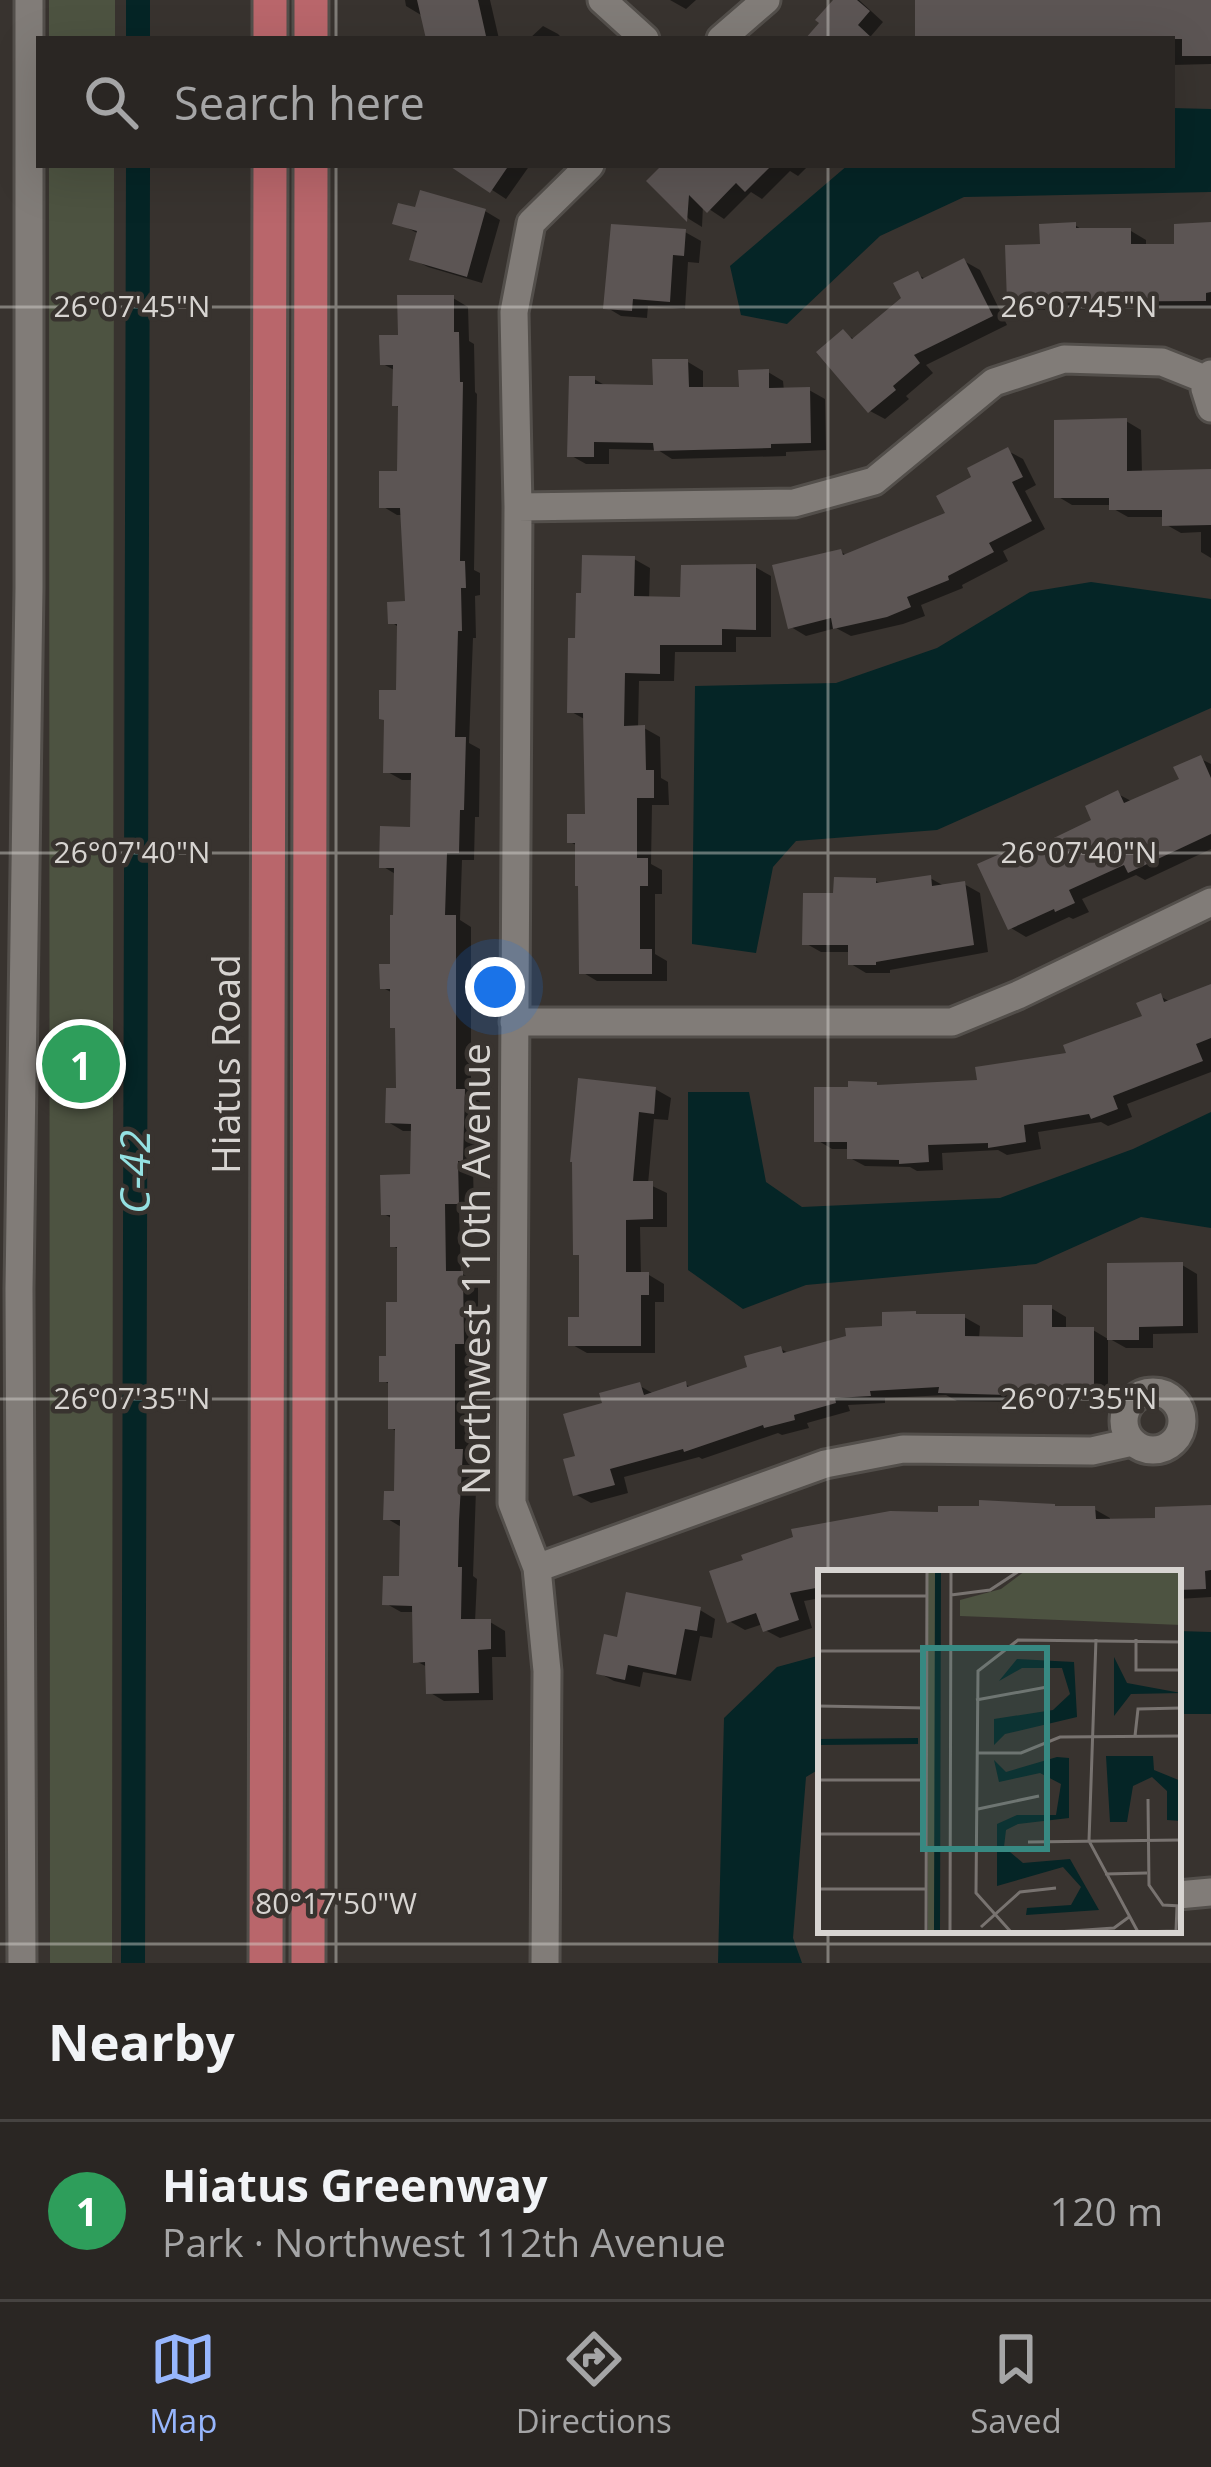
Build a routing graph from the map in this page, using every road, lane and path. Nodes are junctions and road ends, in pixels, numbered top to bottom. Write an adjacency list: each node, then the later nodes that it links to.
1 (271, 0): 7 (main road)
2 (311, 0): 8 (main road)
3 (602, 0): 9 (street)
4 (766, 0): 10 (street)
5 (29, 11): 6 (street); 16 (street)
6 (0, 22)
7 (271, 36)
8 (311, 36)
9 (641, 36)
10 (724, 36)
11 (271, 168): 22 (main road, Hiatus Road)
12 (310, 168): 23 (main road)
13 (587, 168): 15 (street, Northwest 110th Avenue)
14 (1210, 387): 15 (street)
15 (518, 507): 18 (street, Northwest 110th Avenue)
16 (14, 588): 19 (street)
17 (1211, 902): 18 (street)
18 (514, 1022): 21 (street, Northwest 110th Avenue)
19 (9, 1289): 24 (street)
20 (1132, 1442): 21 (street)
21 (536, 1568): 30 (street, Northwest 110th Avenue)
22 (267, 1572): 23 (main road); 28 (main road, Hiatus Road)
23 (308, 1573): 29 (main road)
24 (10, 1817): 27 (street)
25 (1211, 1892): 26 (street)
26 (1181, 1895)
27 (22, 1963)
28 (266, 1963)
29 (308, 1963)
30 (545, 1963)

